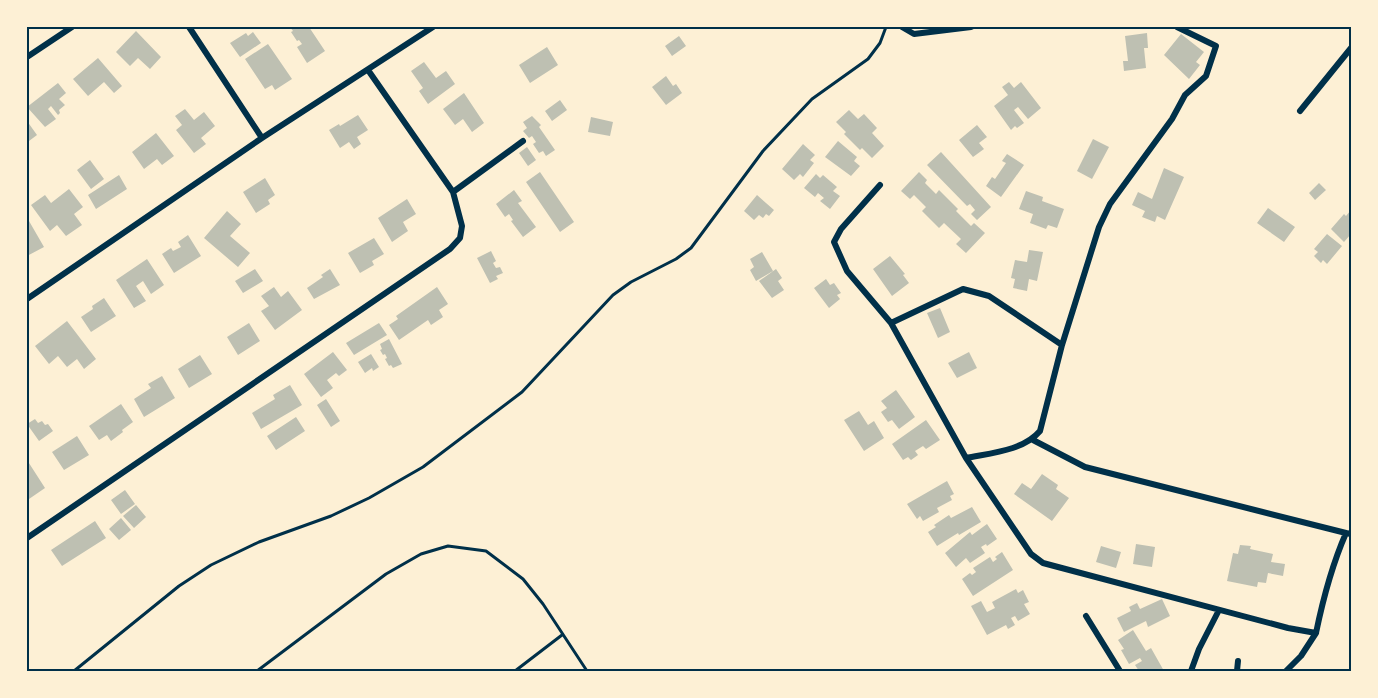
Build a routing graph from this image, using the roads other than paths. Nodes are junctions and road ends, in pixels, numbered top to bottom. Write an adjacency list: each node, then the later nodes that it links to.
1 (72, 27): 9 (street)
2 (189, 27): 12 (street)
3 (433, 27): 10 (street)
4 (886, 27): 28 (lane)
5 (902, 27): 6 (street)
6 (971, 27)
7 (1177, 27): 18 (street)
8 (1351, 48): 11 (street)
9 (27, 57)
10 (368, 70): 12 (street); 15 (street)
11 (1300, 111)
12 (262, 138): 16 (street)
13 (523, 141): 15 (street)
14 (880, 185): 17 (street)
15 (453, 192): 22 (street)
16 (27, 299)
17 (891, 323): 18 (street); 20 (street)
18 (1062, 345): 19 (street)
19 (1033, 440): 20 (street); 21 (street)
20 (966, 458): 23 (street)
21 (1348, 533): 25 (street)
22 (27, 537)
23 (1219, 610): 25 (street); 33 (street)
24 (1086, 616): 32 (street)
25 (1316, 633): 35 (street)
26 (562, 635): 29 (lane); 30 (lane); 31 (lane)
27 (1238, 661): 34 (street)
28 (74, 671)
29 (257, 671)
30 (515, 671)
31 (587, 671)
32 (1120, 671)
33 (1191, 671)
34 (1237, 671)
35 (1286, 671)

